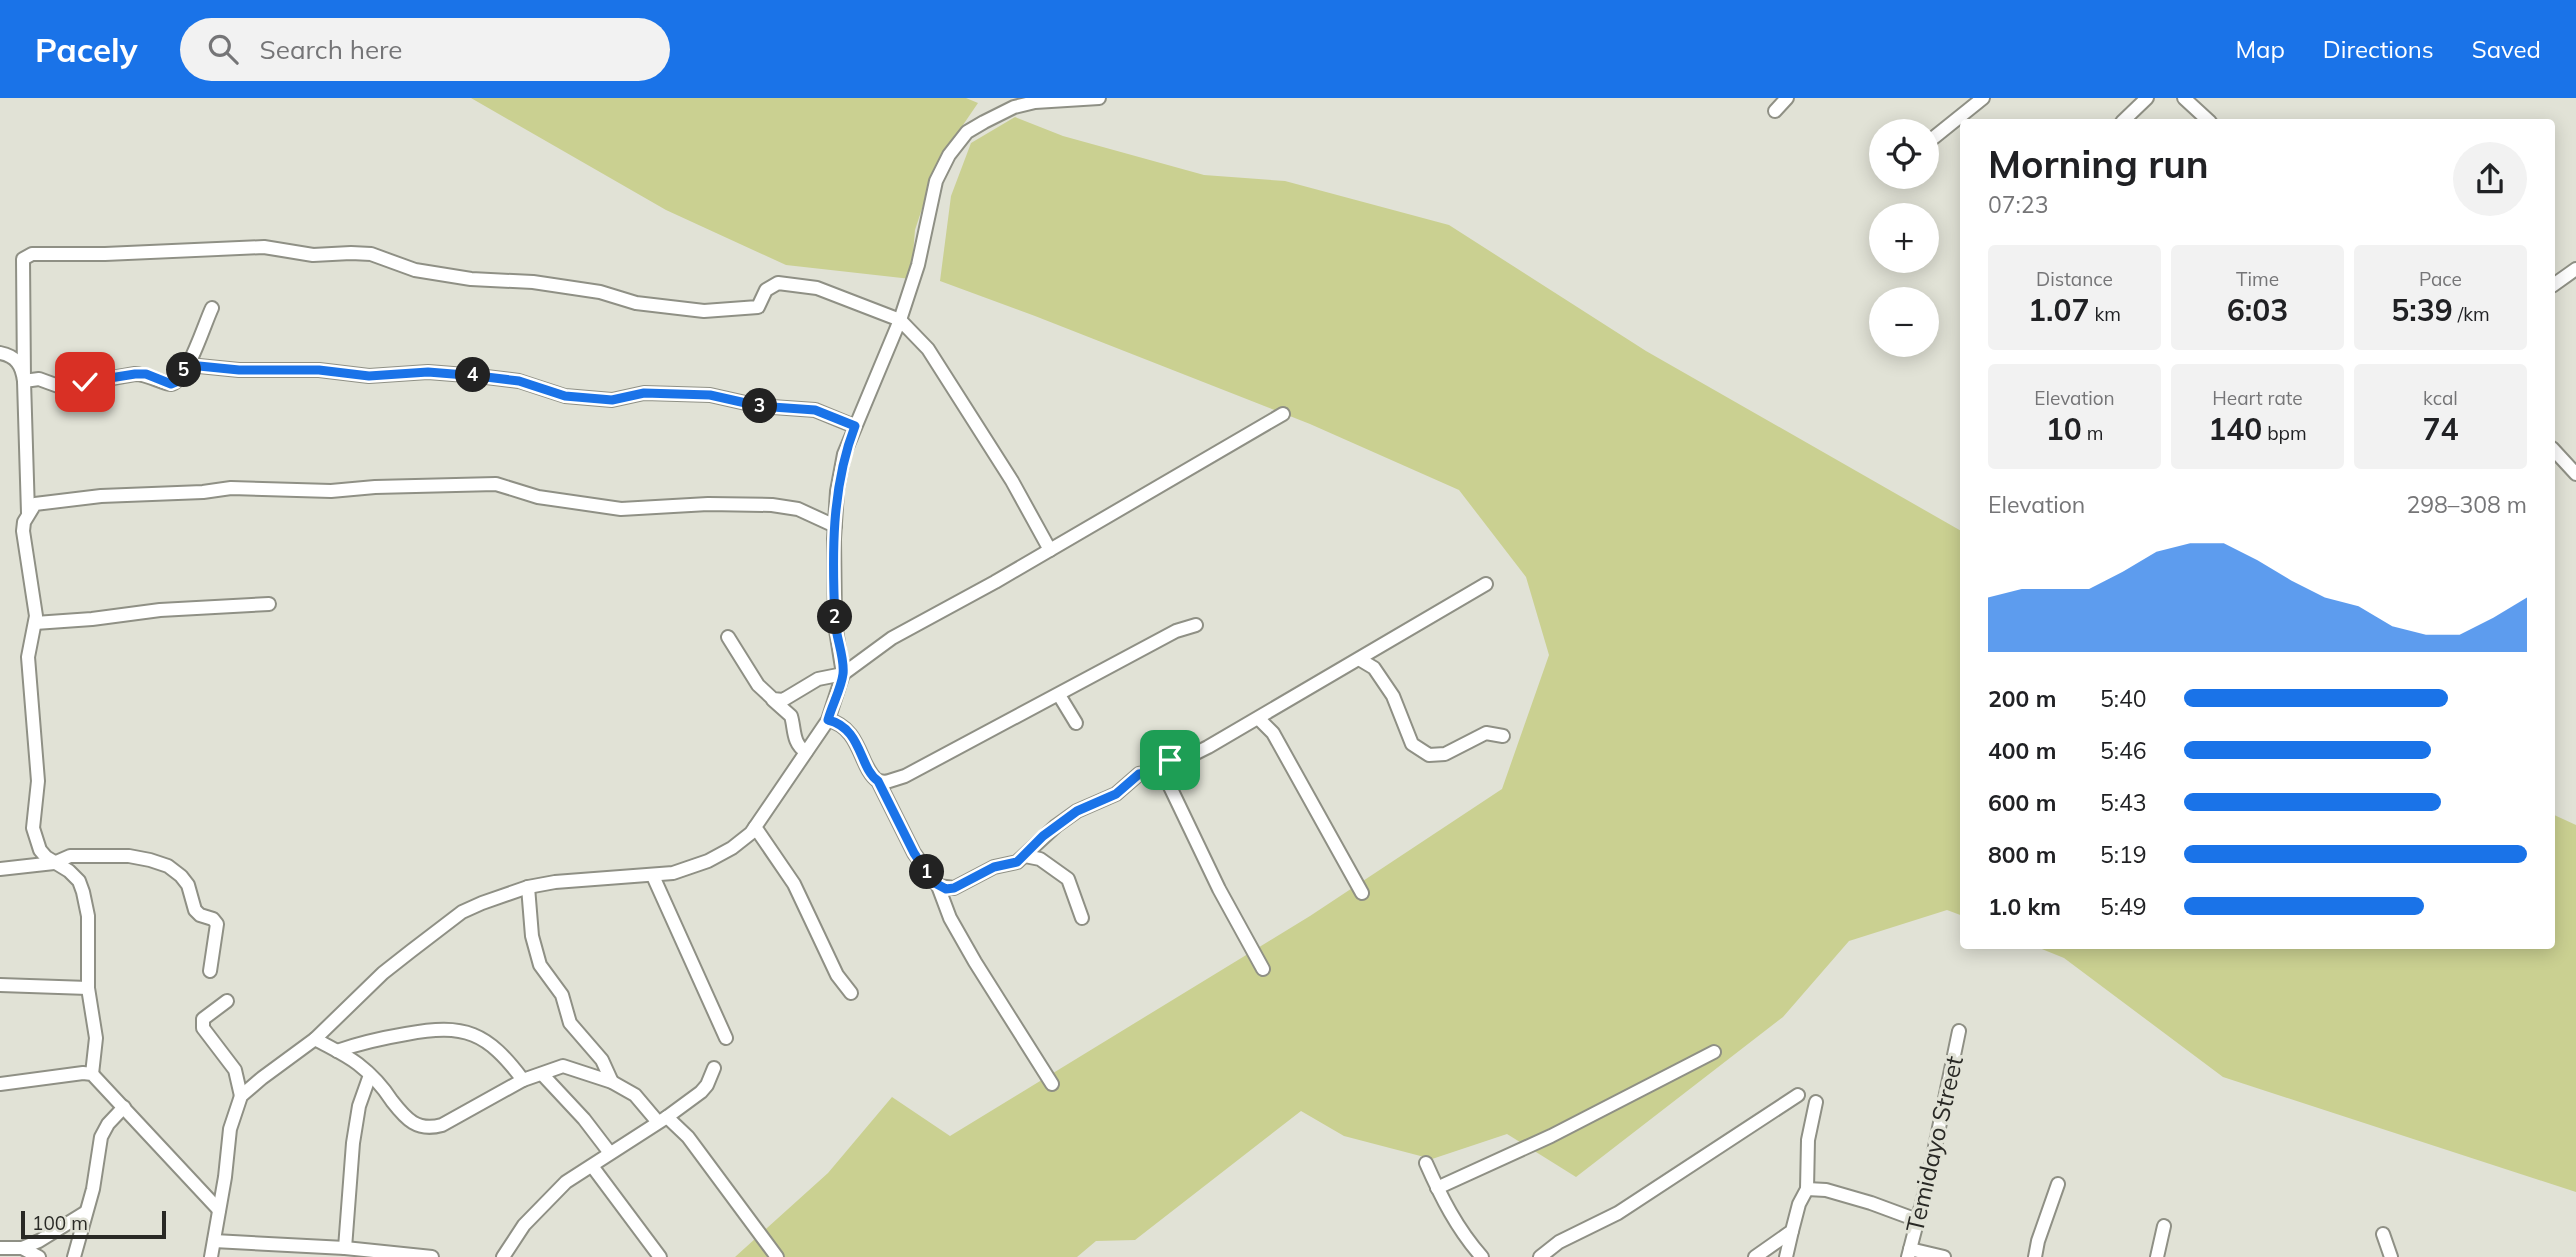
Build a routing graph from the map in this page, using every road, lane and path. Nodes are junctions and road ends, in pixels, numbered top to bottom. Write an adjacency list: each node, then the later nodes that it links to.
1 (1100, 98): 13 (street)
2 (1787, 98): 6 (street)
3 (1983, 98): 9 (street)
4 (2147, 98): 7 (street)
5 (2185, 98): 8 (street)
6 (1775, 111)
7 (2125, 119)
8 (2207, 119)
9 (1939, 133)
10 (2576, 269): 11 (street)
11 (2555, 284)
12 (212, 308): 15 (street)
13 (900, 320): 16 (street); 18 (street); 23 (street)
14 (0, 353): 16 (street)
15 (189, 365): 16 (street); 18 (street)
16 (24, 381): 21 (street)
17 (1283, 414): 23 (street)
18 (855, 426): 22 (street)
19 (2555, 451): 20 (street)
20 (2576, 474)
21 (28, 513): 22 (street); 26 (street)
22 (835, 526): 30 (street)
23 (1050, 550): 30 (street)
24 (1486, 584): 29 (street)
25 (269, 604): 26 (street)
26 (35, 622): 41 (street)
27 (1196, 625): 31 (street)
28 (728, 637): 32 (street)
29 (1359, 659): 33 (street); 36 (street)
30 (843, 674): 32 (street); 34 (street)
31 (1059, 695): 35 (street); 39 (street)
32 (773, 699): 37 (street)
33 (1259, 719): 38 (street); 49 (street)
34 (828, 720): 37 (street); 39 (street)
35 (1076, 723)
36 (1503, 736)
37 (806, 752): 40 (street)
38 (1162, 770): 42 (street); 51 (street)
39 (878, 781): 48 (street)
40 (755, 827): 46 (street); 55 (street)
41 (40, 850): 43 (street); 44 (street)
42 (1025, 856): 48 (street); 50 (street)
43 (54, 863): 44 (street); 52 (street); 54 (street)
44 (25, 866): 45 (street)
45 (0, 869)
46 (653, 876): 47 (street); 58 (street)
47 (528, 887): 59 (street); 67 (street)
48 (938, 887): 69 (street)
49 (1362, 893)
50 (1082, 918)
51 (1263, 969)
52 (210, 971)
53 (0, 985): 54 (street)
54 (88, 988): 63 (street)
55 (851, 993)
56 (227, 1001): 71 (street)
57 (1959, 1031): 83 (street, Temidayo Street)
58 (726, 1038)
59 (315, 1039): 60 (street); 71 (street)
60 (337, 1051): 65 (street); 66 (street)
61 (1714, 1052): 79 (street)
62 (714, 1068): 74 (street)
63 (92, 1074): 68 (street); 73 (street)
64 (542, 1074): 66 (street); 67 (street); 75 (street)
65 (370, 1076): 66 (street); 90 (street)
66 (523, 1080)
67 (612, 1082): 74 (street)
68 (0, 1084)
69 (1052, 1084)
70 (1798, 1094): 100 (street)
71 (241, 1096): 81 (street)
72 (1816, 1102): 80 (street)
73 (124, 1107): 81 (street); 82 (street)
74 (662, 1119): 75 (street); 98 (street)
75 (610, 1153): 77 (street)
76 (1426, 1163): 79 (street)
77 (592, 1166): 96 (street); 97 (street)
78 (2058, 1184): 104 (street)
79 (1437, 1188): 99 (street)
80 (1807, 1189): 83 (street); 85 (street)
81 (219, 1210): 87 (street)
82 (86, 1212): 89 (street); 93 (street)
83 (1917, 1220): 91 (street, Temidayo Street)
84 (2164, 1226): 105 (street)
85 (1792, 1231): 101 (street); 102 (street)
86 (2383, 1234): 106 (street)
87 (214, 1241): 90 (street); 94 (street)
88 (0, 1248): 89 (street)
89 (22, 1248): 92 (street)
90 (345, 1248): 95 (street)
91 (1909, 1253): 103 (street)
92 (39, 1257)
93 (74, 1257)
94 (211, 1257)
95 (432, 1257)
96 (503, 1257)
97 (660, 1257)
98 (777, 1257)
99 (1482, 1257)
100 (1540, 1257)
101 (1755, 1257)
102 (1786, 1257)
103 (1944, 1257)
104 (2035, 1257)
105 (2157, 1257)
106 (2391, 1257)

